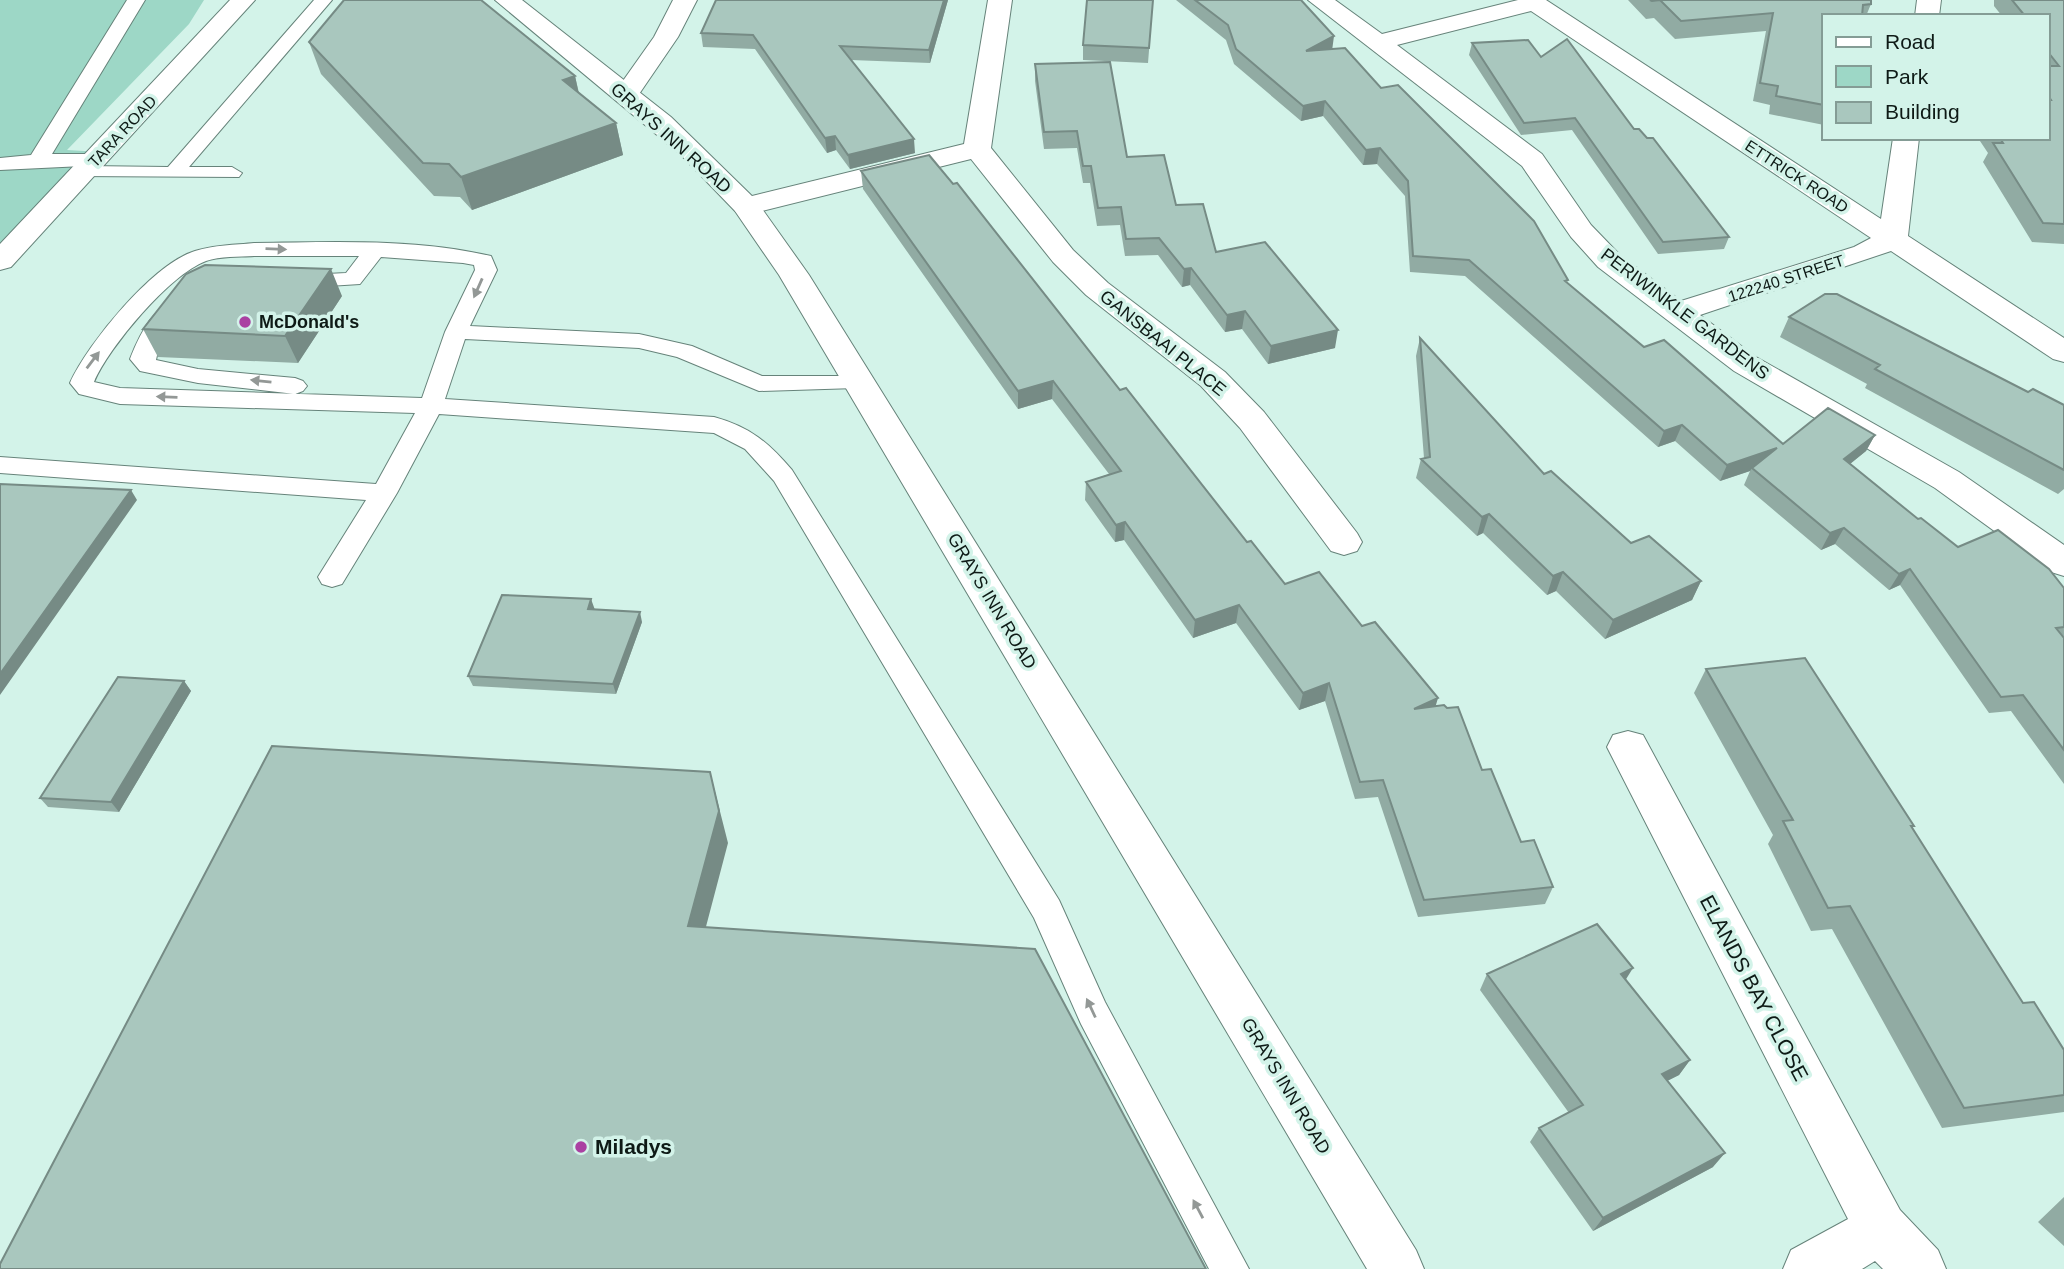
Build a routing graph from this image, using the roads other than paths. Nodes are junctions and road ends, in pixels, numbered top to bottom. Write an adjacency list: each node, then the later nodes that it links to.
1 (136, 0): 13 (lane)
2 (243, 0): 15 (street, TARA ROAD)
3 (324, 0): 16 (lane)
4 (507, 0): 10 (street, GRAYS INN ROAD)
5 (685, 0): 10 (street)
6 (1000, 0): 12 (street)
7 (1320, 0): 9 (street, PERIWINKLE GARDENS)
8 (1532, 2): 9 (street); 19 (street, ETTRICK ROAD)
9 (1380, 41): 24 (street, PERIWINKLE GARDENS)
10 (626, 95): 18 (street, GRAYS INN ROAD)
11 (1906, 140): 19 (street)
12 (977, 149): 18 (street); 32 (street, GANSBAAI PLACE)
13 (38, 160): 14 (lane); 15 (lane)
14 (0, 164)
15 (89, 166): 16 (lane); 21 (street, TARA ROAD)
16 (173, 173): 17 (lane)
17 (232, 173)
18 (746, 206): 27 (street, GRAYS INN ROAD)
19 (1893, 239): 24 (street, 122240 STREET); 26 (street, ETTRICK ROAD)
20 (374, 252): 22 (lane); 25 (lane, one-way to 25); 28 (lane, one-way to 20)
21 (0, 261)
22 (269, 281)
23 (184, 298): 28 (lane, one-way to 23)
24 (1678, 312): 33 (street, PERIWINKLE GARDENS)
25 (456, 332): 27 (lane); 29 (lane)
26 (2064, 352)
27 (856, 381): 38 (street, GRAYS INN ROAD)
28 (351, 403): 29 (lane)
29 (431, 406): 31 (lane); 37 (lane, one-way to 29)
30 (0, 465): 31 (lane)
31 (384, 493): 34 (lane)
32 (1345, 542)
33 (2064, 563)
34 (332, 577)
35 (1628, 747): 36 (street, ELANDS BAY CLOSE)
36 (1881, 1229): 39 (street); 40 (street, ELANDS BAY CLOSE)
37 (1230, 1269)
38 (1397, 1269)
39 (1810, 1269)
40 (1919, 1269)

